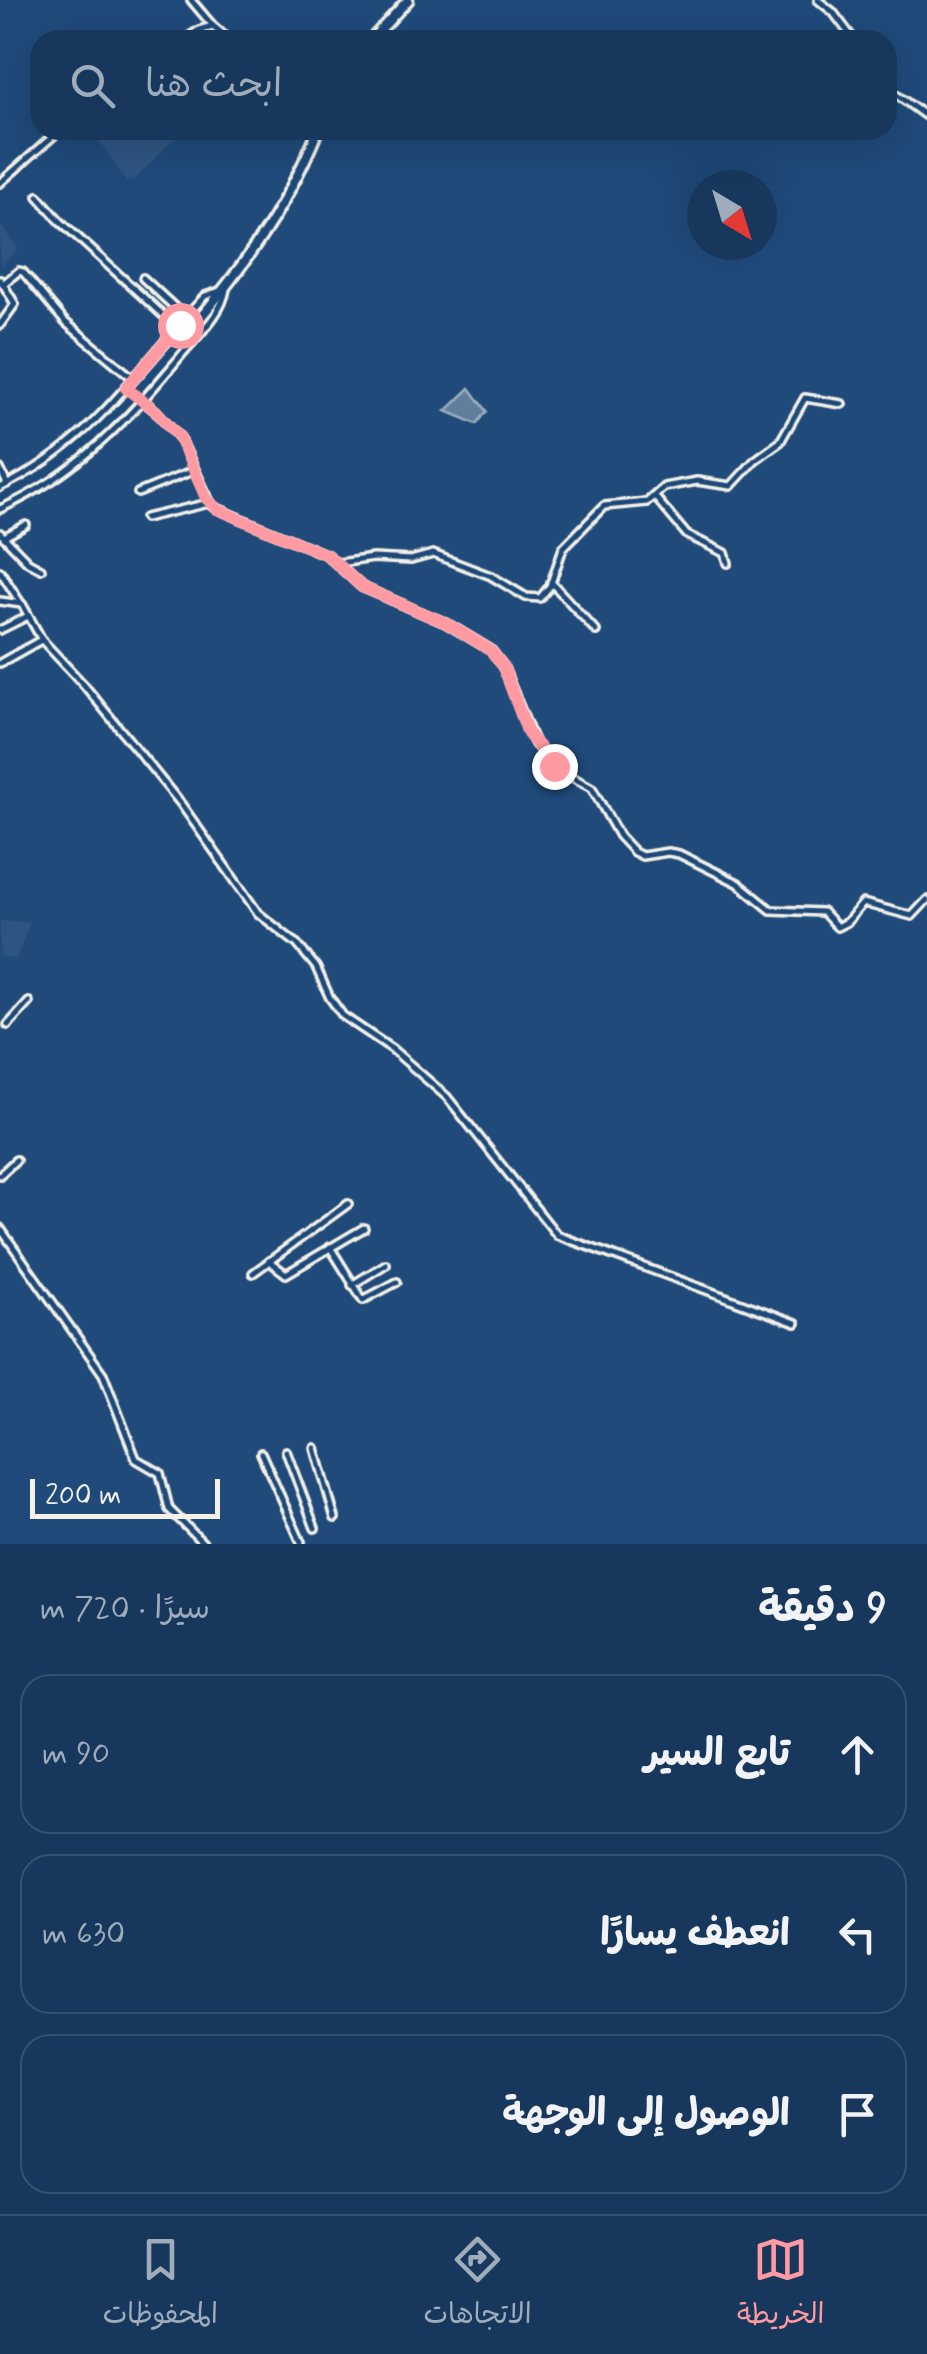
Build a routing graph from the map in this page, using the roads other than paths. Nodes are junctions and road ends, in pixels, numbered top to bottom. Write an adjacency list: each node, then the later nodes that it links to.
1 (191, 0): 4 (street)
2 (408, 0): 7 (main road)
3 (818, 0): 8 (street)
4 (212, 26): 5 (street); 6 (street)
5 (198, 30)
6 (217, 30)
7 (380, 30)
8 (846, 30)
9 (897, 95): 10 (street)
10 (927, 117)
11 (49, 140): 13 (street)
12 (313, 140): 17 (main road)
13 (0, 183)
14 (38, 196): 18 (street)
15 (143, 278): 18 (street)
16 (1, 282): 19 (street); 21 (street)
17 (226, 288): 18 (street); 20 (main road); 24 (street)
18 (181, 324): 20 (main road); 21 (street)
19 (0, 325)
20 (189, 332): 23 (main road)
21 (134, 378): 22 (street)
22 (126, 388): 23 (street); 30 (street)
23 (134, 394): 24 (street); 27 (main road)
24 (143, 401): 28 (street); 29 (street)
25 (842, 404): 32 (street)
26 (0, 469): 30 (street)
27 (52, 469): 29 (main road); 30 (main road)
28 (195, 470): 31 (street); 34 (street)
29 (58, 478): 30 (street)
30 (15, 487): 33 (main road); 35 (street)
31 (138, 493)
32 (655, 497): 40 (street); 43 (street)
33 (0, 498)
34 (209, 502): 36 (street); 39 (street)
35 (0, 508)
36 (145, 518)
37 (26, 525): 38 (street)
38 (2, 535): 41 (street)
39 (339, 563): 43 (street); 51 (street)
40 (728, 563)
41 (41, 569)
42 (0, 570): 45 (street)
43 (552, 582): 48 (street)
44 (0, 601): 45 (street)
45 (22, 604): 46 (street)
46 (28, 616): 47 (street); 49 (street)
47 (0, 630)
48 (596, 631)
49 (42, 640): 50 (street); 65 (street)
50 (0, 662)
51 (927, 900)
52 (29, 1002): 53 (street)
53 (8, 1024)
54 (16, 1160): 55 (street)
55 (0, 1175)
56 (348, 1204): 60 (street)
57 (0, 1228): 72 (street)
58 (364, 1228): 59 (street)
59 (330, 1248): 60 (street); 64 (street)
60 (268, 1261): 62 (street)
61 (386, 1264): 64 (street)
62 (253, 1272)
63 (396, 1282): 64 (street)
64 (352, 1285)
65 (796, 1323)
66 (315, 1448): 69 (street)
67 (286, 1450): 70 (street)
68 (261, 1454): 71 (street)
69 (334, 1518)
70 (315, 1528)
71 (301, 1542)
72 (204, 1544)

